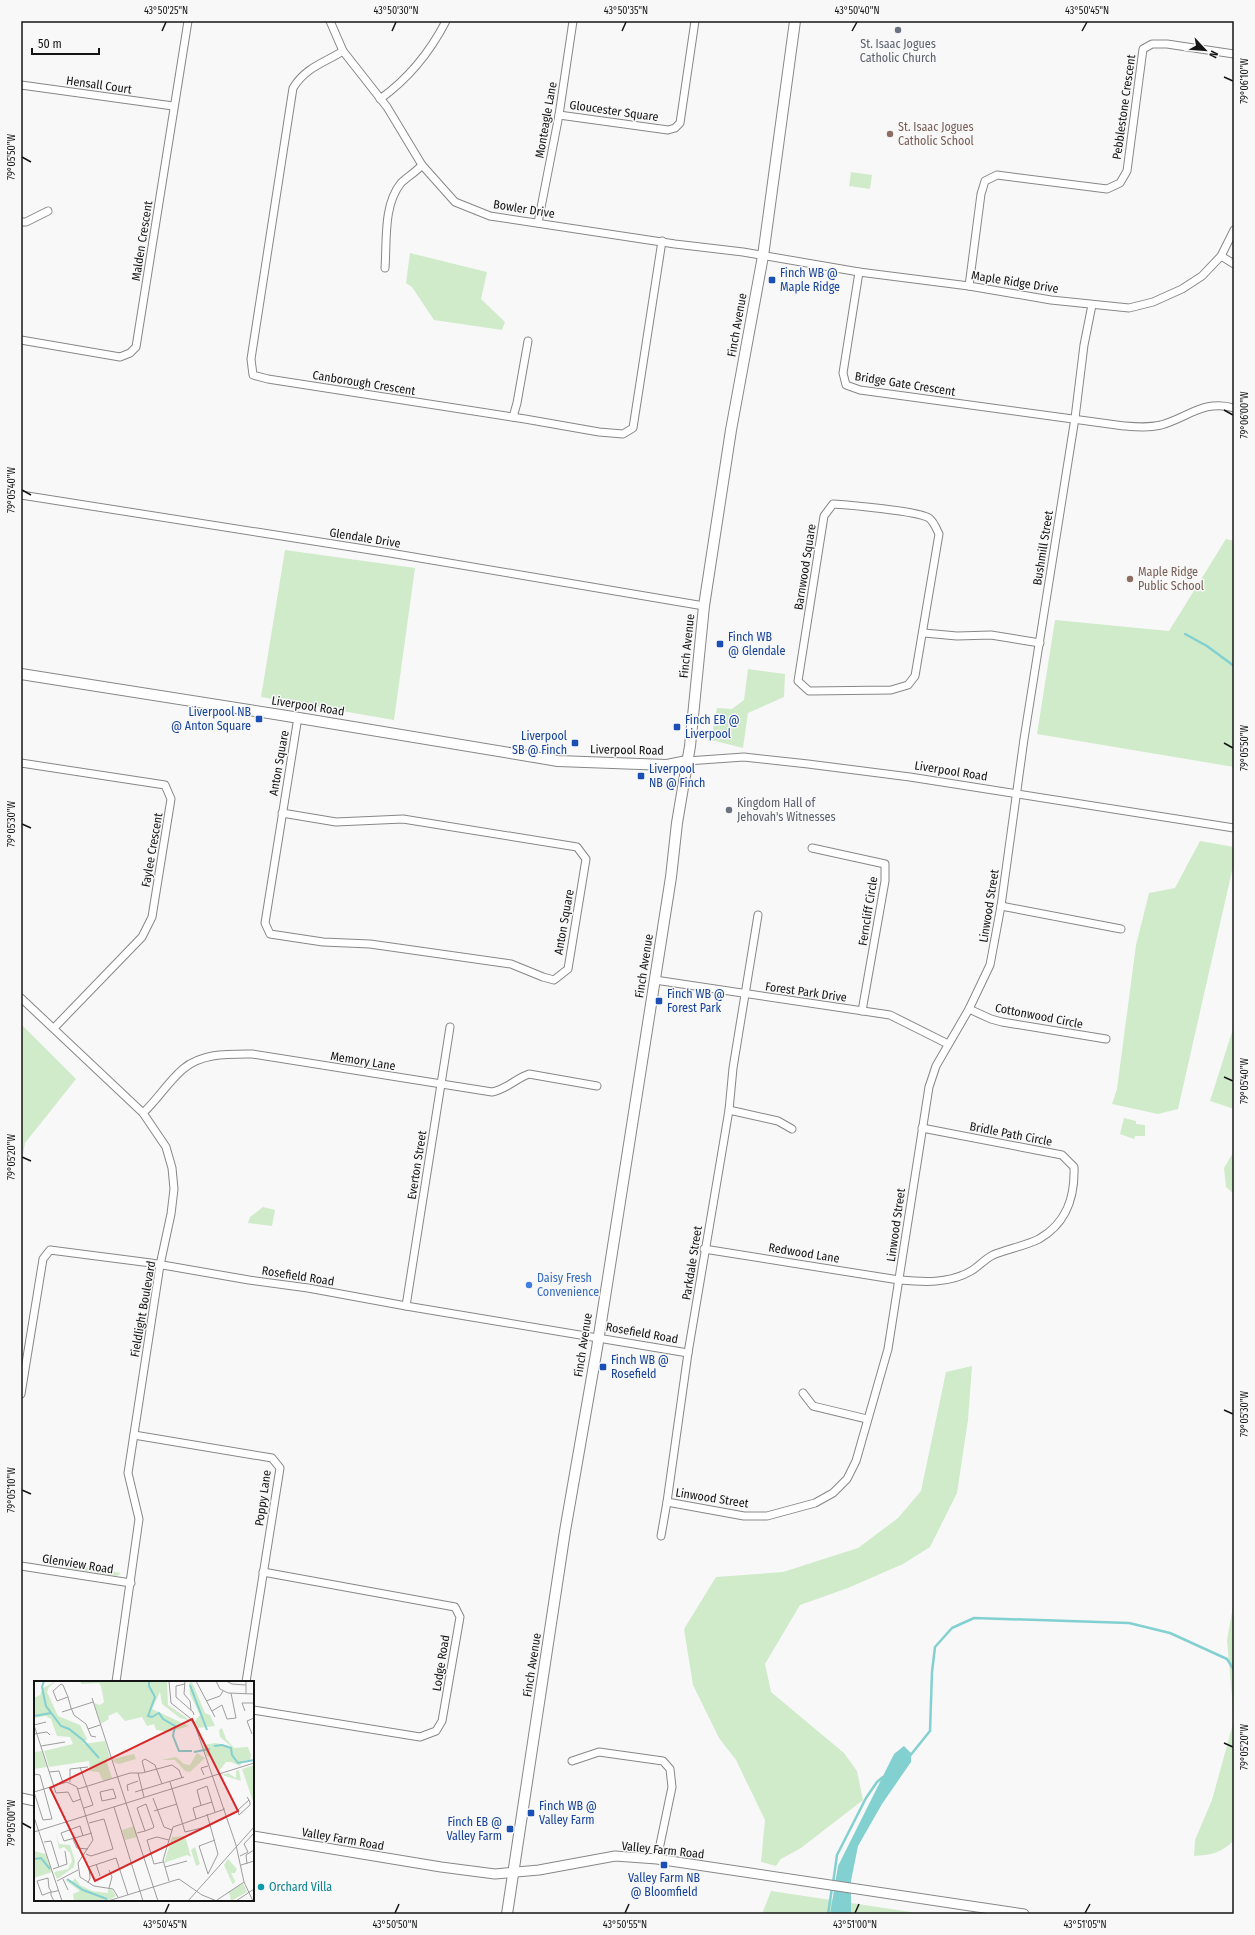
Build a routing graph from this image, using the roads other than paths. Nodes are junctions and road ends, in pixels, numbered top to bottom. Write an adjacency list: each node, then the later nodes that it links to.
1 (188, 21): 11 (street, Malden Crescent)
2 (330, 21): 7 (street, Bowler Drive)
3 (446, 21): 10 (street)
4 (573, 21): 12 (street, Monteagle Lane)
5 (695, 21): 12 (street, Gloucester Square)
6 (795, 21): 19 (main road, Finch Avenue)
7 (343, 51): 10 (street, Bowler Drive); 29 (street, Canborough Crescent)
8 (1234, 54): 24 (street, Pebblestone Crescent)
9 (21, 85): 11 (street, Hensall Court)
10 (380, 99): 13 (street, Bowler Drive)
11 (173, 106): 26 (street, Malden Crescent)
12 (559, 115): 16 (street, Monteagle Lane)
13 (422, 165): 16 (street, Bowler Drive); 22 (street)
14 (48, 210): 15 (street)
15 (21, 222)
16 (538, 223): 18 (street, Bowler Drive)
17 (1234, 230): 20 (street, Maple Ridge Drive)
18 (662, 241): 19 (street, Bowler Drive); 29 (street, Canborough Crescent)
19 (763, 256): 23 (street, Maple Ridge Drive); 32 (main road, Finch Avenue)
20 (1221, 256): 21 (street); 25 (street, Maple Ridge Drive)
21 (1234, 264)
22 (385, 268)
23 (859, 272): 24 (street, Maple Ridge Drive); 30 (street, Bridge Gate Crescent)
24 (969, 286): 25 (street, Maple Ridge Drive)
25 (1092, 305): 30 (street, Bushmill Street)
26 (21, 340)
27 (528, 341): 29 (street)
28 (1234, 408): 30 (street)
29 (513, 417)
30 (1075, 418): 34 (street, Bushmill Street)
31 (21, 495): 32 (street, Glendale Drive)
32 (704, 606): 37 (main road, Finch Avenue)
33 (924, 633): 33 (street, Barnwood Square); 34 (street)
34 (1040, 642): 39 (street, Bushmill Street)
35 (21, 674): 36 (main road, Liverpool Road)
36 (298, 718): 37 (main road, Liverpool Road); 40 (street, Anton Square)
37 (687, 761): 39 (street, Liverpool Road); 46 (main road, Finch Avenue)
38 (21, 763): 52 (street, Faylee Crescent)
39 (1017, 794): 41 (street, Liverpool Road); 43 (street, Linwood Street)
40 (282, 813): 40 (street, Anton Square)
41 (1234, 828)
42 (812, 848): 50 (street, Ferncliff Circle)
43 (1001, 906): 45 (street); 49 (street, Linwood Street)
44 (758, 915): 47 (street)
45 (1121, 929)
46 (655, 980): 47 (street, Forest Park Drive); 65 (main road, Finch Avenue)
47 (746, 994): 50 (street, Forest Park Drive); 57 (street, Parkdale Street)
48 (21, 998): 52 (street, Fieldlight Boulevard)
49 (969, 1009): 53 (street, Cottonwood Circle); 54 (street, Linwood Street)
50 (862, 1011): 54 (street, Forest Park Drive)
51 (450, 1027): 55 (street, Everton Street)
52 (54, 1028): 58 (street, Fieldlight Boulevard)
53 (1106, 1039)
54 (948, 1044): 59 (street, Linwood Street)
55 (441, 1085): 56 (street, Memory Lane); 58 (street, Memory Lane); 64 (street, Everton Street)
56 (597, 1086)
57 (729, 1110): 60 (street); 61 (street, Parkdale Street)
58 (143, 1113): 62 (street, Fieldlight Boulevard)
59 (922, 1128): 63 (street, Linwood Street); 63 (street, Bridle Path Circle)
60 (792, 1129)
61 (704, 1249): 63 (street, Redwood Lane); 66 (street, Parkdale Street)
62 (160, 1265): 64 (street, Rosefield Road); 68 (street, Rosefield Road); 70 (street, Fieldlight Boulevard)
63 (899, 1280): 69 (street, Linwood Street)
64 (406, 1306): 65 (street, Rosefield Road)
65 (598, 1337): 66 (street, Rosefield Road); 84 (main road, Finch Avenue)
66 (688, 1353): 71 (street, Parkdale Street)
67 (803, 1393): 69 (street)
68 (21, 1394)
69 (867, 1419): 71 (street, Linwood Street)
70 (134, 1435): 74 (street, Poppy Lane); 75 (street, Fieldlight Boulevard)
71 (667, 1502): 72 (street, Parkdale Street)
72 (661, 1536)
73 (21, 1566): 75 (street, Glenview Road)
74 (263, 1572): 77 (street, Poppy Lane); 78 (street, Lodge Road)
75 (131, 1583): 76 (street, Fieldlight Boulevard)
76 (116, 1681)
77 (246, 1681)
78 (254, 1710)
79 (572, 1760): 83 (street)
80 (21, 1798): 81 (street)
81 (34, 1800)
82 (254, 1836): 84 (street, Valley Farm Road)
83 (657, 1859): 84 (street, Valley Farm Road); 86 (street, Valley Farm Road)
84 (513, 1873): 85 (main road, Finch Avenue)
85 (508, 1914)
86 (1024, 1914)

